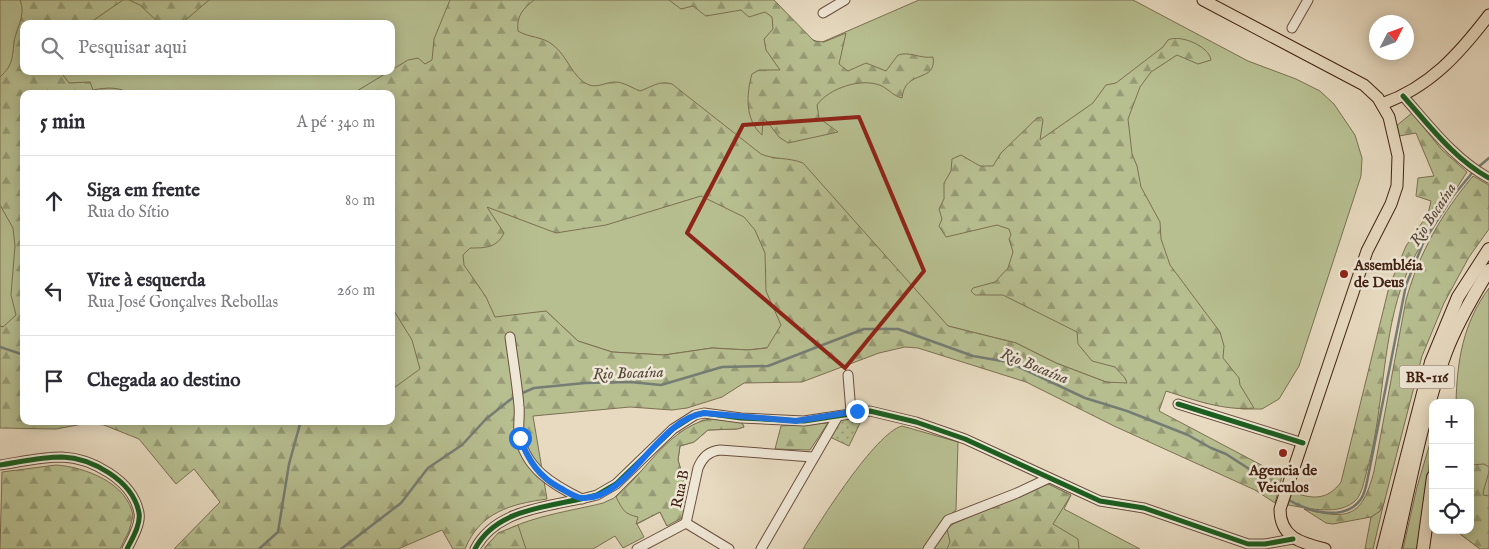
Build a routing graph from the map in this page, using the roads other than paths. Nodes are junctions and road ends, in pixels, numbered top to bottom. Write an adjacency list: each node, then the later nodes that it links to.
1 (846, 0): 4 (street)
2 (1202, 0): 6 (main road)
3 (1308, 0): 6 (street)
4 (823, 13)
5 (1489, 15): 7 (main road)
6 (1289, 34): 8 (main road)
7 (1403, 96): 8 (main road); 9 (street)
8 (1382, 104): 19 (main road)
9 (1487, 176)
10 (1489, 249): 25 (highway, BR-116)
11 (1489, 270): 13 (highway, BR-116)
12 (510, 337): 24 (street)
13 (1446, 351): 15 (highway); 25 (highway, BR-116)
14 (848, 375): 17 (street)
15 (1441, 399)
16 (1178, 404): 19 (street)
17 (851, 412): 18 (street); 22 (street)
18 (838, 416): 20 (street); 24 (street)
19 (1303, 443): 27 (main road)
20 (812, 457): 26 (street, Rua B); 32 (street)
21 (0, 465): 28 (street)
22 (1049, 478): 27 (street); 33 (street)
23 (1432, 489): 37 (highway)
24 (582, 499): 29 (street)
25 (1397, 517): 35 (highway, BR-116); 36 (highway, BR-116)
26 (686, 522): 30 (street, Rua B); 31 (street)
27 (1294, 539): 34 (main road)
28 (127, 549)
29 (475, 549)
30 (638, 549)
31 (729, 549)
32 (761, 549)
33 (928, 549)
34 (1325, 549)
35 (1383, 549)
36 (1395, 549)
37 (1424, 549)

